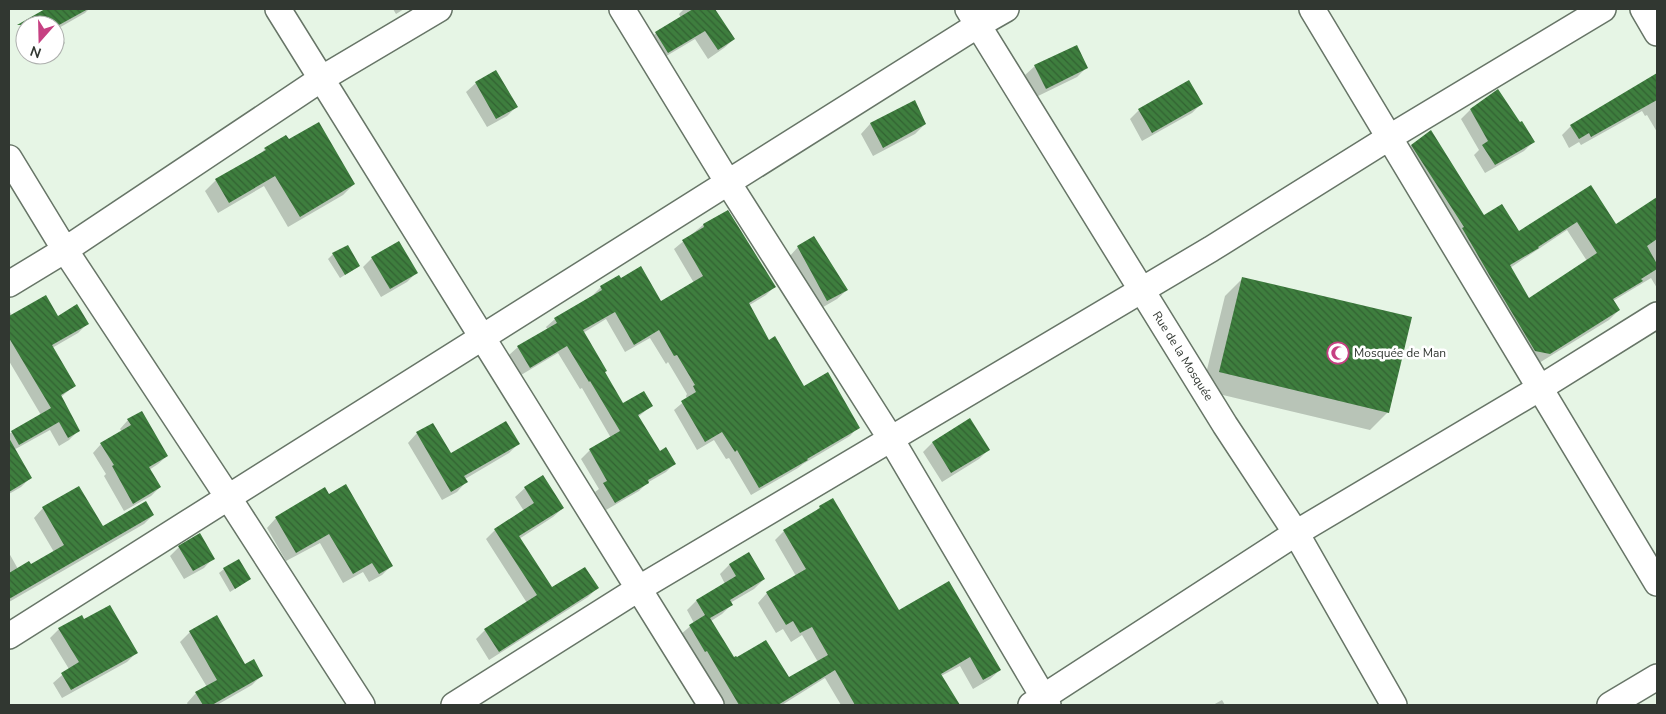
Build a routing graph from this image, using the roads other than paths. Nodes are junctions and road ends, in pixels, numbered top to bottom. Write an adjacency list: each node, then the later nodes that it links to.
1 (278, 9): 10 (street)
2 (439, 9): 10 (street)
3 (622, 9): 13 (street)
4 (1006, 9): 8 (street)
5 (1312, 9): 11 (street)
6 (1603, 9): 11 (street)
7 (1643, 9): 9 (street)
8 (973, 17): 13 (street); 16 (street, Rue de la Mosquée)
9 (1657, 33)
10 (322, 80): 14 (street); 18 (street)
11 (1390, 137): 16 (street); 19 (street)
12 (9, 158): 14 (street)
13 (727, 181): 18 (street); 20 (street)
14 (64, 250): 15 (street); 21 (street)
15 (9, 284)
16 (1142, 290): 20 (street); 22 (street, Rue de la Mosquée)
17 (1657, 315): 19 (street)
18 (483, 338): 21 (street); 24 (street)
19 (1540, 388): 22 (street); 23 (street)
20 (891, 439): 24 (street); 27 (street)
21 (228, 497): 25 (street); 28 (street)
22 (1296, 533): 27 (street); 31 (street, Rue de la Mosquée)
23 (1657, 583)
24 (638, 589): 29 (street); 30 (street)
25 (9, 636)
26 (1657, 677): 32 (street)
27 (1041, 702)
28 (362, 705)
29 (454, 705)
30 (711, 705)
31 (1394, 705)
32 (1610, 705)

